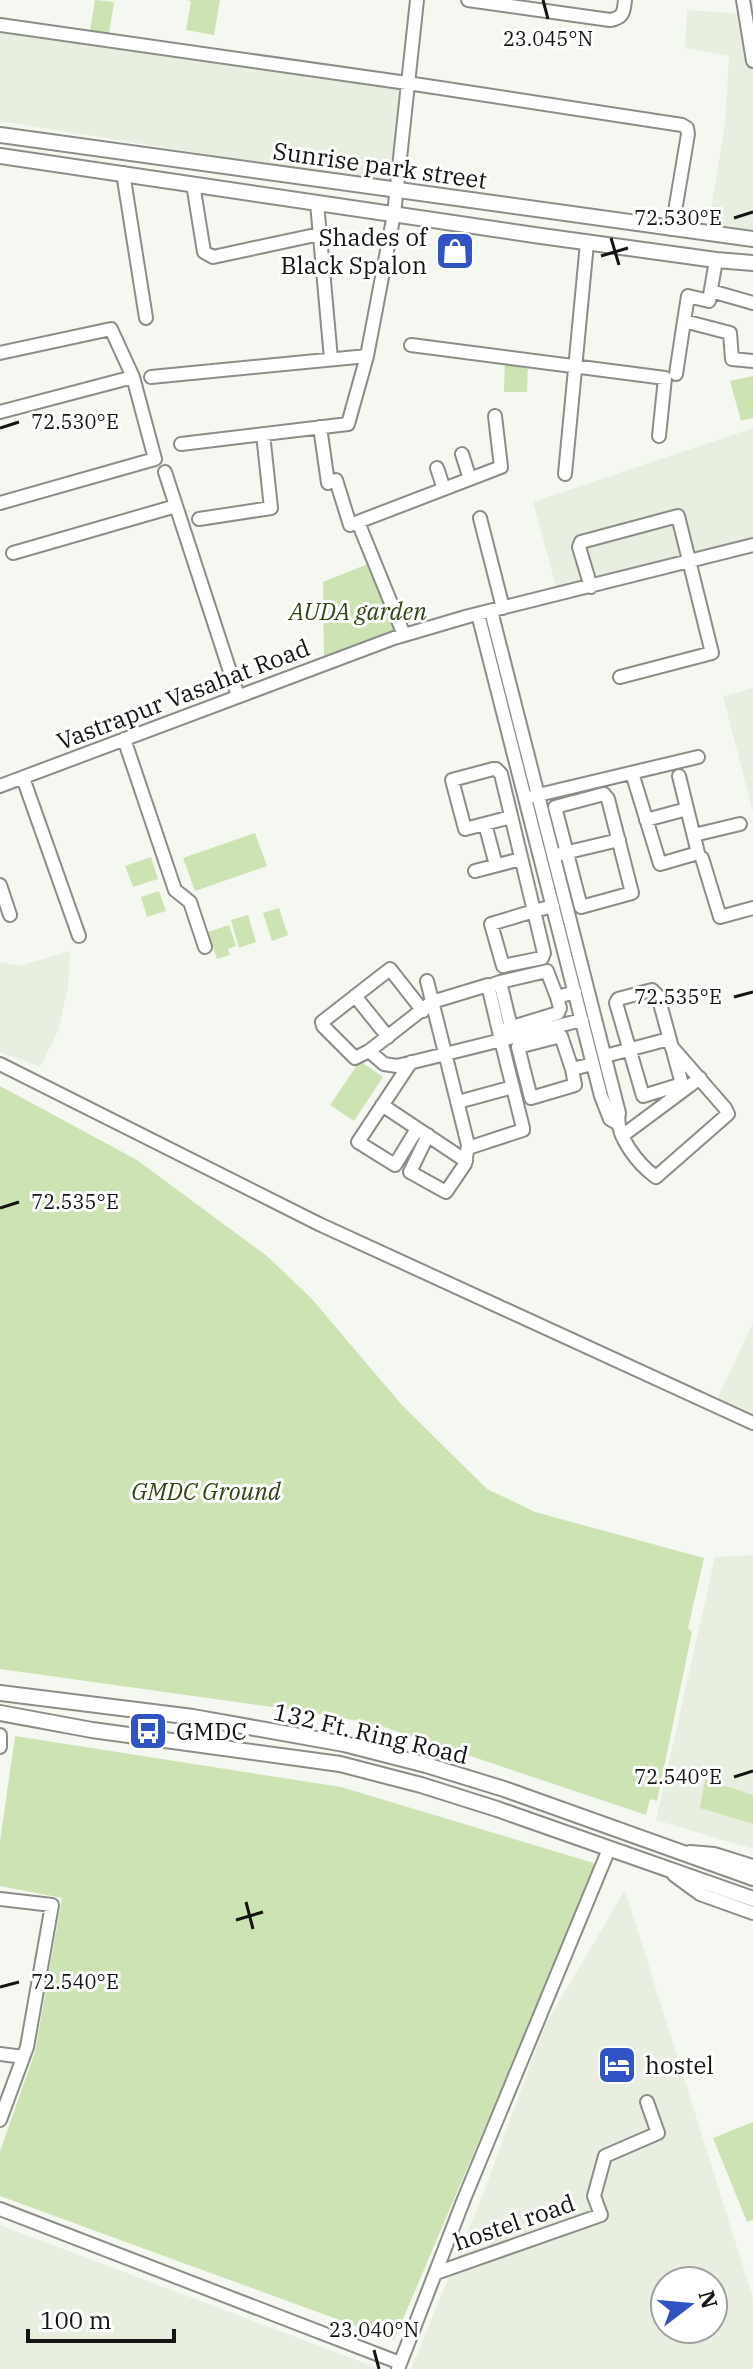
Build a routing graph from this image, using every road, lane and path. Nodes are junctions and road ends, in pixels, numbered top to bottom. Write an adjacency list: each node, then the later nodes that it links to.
1 (417, 0): 7 (street)
2 (468, 0): 3 (street)
3 (625, 0)
4 (743, 0): 6 (street)
5 (0, 25): 7 (street)
6 (753, 61)
7 (408, 83): 12 (street); 15 (street)
8 (0, 135): 12 (main road, Sunrise park street)
9 (0, 156): 10 (main road)
10 (123, 173): 11 (main road); 23 (street)
11 (193, 184): 13 (main road); 16 (street)
12 (395, 189): 14 (street); 15 (main road, Sunrise park street)
13 (317, 203): 14 (main road); 16 (street)
14 (394, 214): 18 (main road); 27 (street)
15 (672, 229): 17 (main road, Sunrise park street)
16 (320, 234): 28 (street)
17 (753, 239)
18 (587, 243): 19 (main road); 30 (street)
19 (716, 260): 20 (main road); 21 (street)
20 (753, 263)
21 (711, 291): 22 (street); 24 (street)
22 (753, 303)
23 (146, 318)
24 (684, 321): 29 (street); 31 (street)
25 (411, 345): 30 (street)
26 (0, 353): 32 (street)
27 (367, 356): 28 (street); 36 (street)
28 (331, 359): 33 (street)
29 (753, 361)
30 (576, 366): 38 (street); 43 (street)
31 (676, 374)
32 (133, 377): 34 (street); 46 (street)
33 (151, 377)
34 (0, 412)
35 (495, 416): 44 (street)
36 (320, 427): 37 (street); 50 (street)
37 (263, 434): 39 (street); 49 (street)
38 (659, 436)
39 (181, 444)
40 (462, 454): 44 (street)
41 (437, 468): 45 (street)
42 (165, 472): 47 (street)
43 (565, 474)
44 (470, 479): 45 (street)
45 (444, 489): 50 (street)
46 (0, 503)
47 (176, 506): 52 (street); 59 (street)
48 (480, 518): 55 (street)
49 (199, 519)
50 (358, 522): 57 (street)
51 (753, 545): 53 (street, Vastrapur Vasahat Road)
52 (13, 553)
53 (691, 561): 54 (street, Vastrapur Vasahat Road); 54 (street); 58 (street)
54 (591, 587): 55 (street, Vastrapur Vasahat Road)
55 (497, 610): 56 (street, Vastrapur Vasahat Road); 66 (street)
56 (478, 614): 57 (street, Vastrapur Vasahat Road); 67 (street)
57 (404, 635): 59 (street, Vastrapur Vasahat Road)
58 (620, 677)
59 (238, 696): 60 (street, Vastrapur Vasahat Road)
60 (124, 739): 64 (street, Vastrapur Vasahat Road); 86 (street)
61 (698, 757): 62 (street)
62 (632, 773): 66 (street); 70 (street)
63 (679, 776): 68 (street)
64 (23, 778): 65 (street, Vastrapur Vasahat Road); 85 (street)
65 (0, 786)
66 (539, 795): 67 (street); 75 (street)
67 (524, 799): 81 (street)
68 (687, 809): 70 (street); 73 (street)
69 (511, 817): 71 (street); 71 (street); 77 (street)
70 (646, 820): 73 (street)
71 (485, 824): 78 (street)
72 (740, 824): 73 (street)
73 (694, 835)
74 (619, 840): 75 (street); 75 (street); 81 (street)
75 (559, 854): 81 (street)
76 (702, 858): 82 (street)
77 (521, 859): 78 (street); 83 (street)
78 (496, 865): 79 (street)
79 (475, 871)
80 (0, 885): 84 (street)
81 (565, 902): 83 (street); 89 (street); 100 (street)
82 (753, 908)
83 (534, 911): 83 (street)
84 (10, 915)
85 (79, 936)
86 (205, 947)
87 (427, 981): 92 (street)
88 (494, 984): 91 (street); 92 (street); 94 (street)
89 (575, 992): 91 (street); 93 (street)
90 (355, 996): 92 (street); 95 (street); 98 (street)
91 (557, 997): 94 (street)
92 (428, 1007): 95 (street); 99 (street)
93 (582, 1020): 94 (street); 103 (street)
94 (504, 1032): 99 (street); 106 (street)
95 (388, 1037): 98 (street)
96 (670, 1042): 97 (street); 97 (street); 97 (street); 105 (street)
97 (628, 1049): 100 (street)
98 (369, 1051): 101 (street)
99 (446, 1054): 101 (street); 108 (street)
100 (605, 1056): 111 (street)
101 (411, 1062): 109 (street)
102 (0, 1064): 115 (street)
103 (593, 1064): 104 (street); 111 (street)
104 (572, 1069): 107 (street); 107 (street)
105 (700, 1078): 113 (street); 113 (street)
106 (513, 1087): 108 (street); 110 (street)
107 (531, 1098): 110 (street)
108 (458, 1102): 114 (street)
109 (382, 1105): 112 (street); 112 (street)
110 (519, 1114): 114 (street)
111 (617, 1123): 113 (street)
112 (422, 1132): 114 (street); 114 (street)
113 (622, 1136)
114 (467, 1154)
115 (753, 1423)
116 (0, 1693): 122 (main road, 132 Ft. Ring Road)
117 (0, 1713): 120 (main road, 132 Ft. Ring Road)
118 (0, 1735): 119 (street)
119 (0, 1747)
120 (609, 1849): 121 (main road, 132 Ft. Ring Road); 131 (street)
121 (666, 1869): 123 (main road, 132 Ft. Ring Road); 125 (street)
122 (751, 1873)
123 (747, 1897)
124 (0, 1899): 127 (street)
125 (753, 1913)
126 (0, 2054): 127 (street)
127 (23, 2057): 129 (street)
128 (647, 2102): 131 (street, hostel road)
129 (0, 2120)
130 (0, 2209): 132 (street)
131 (436, 2273): 132 (street)
132 (399, 2366)

